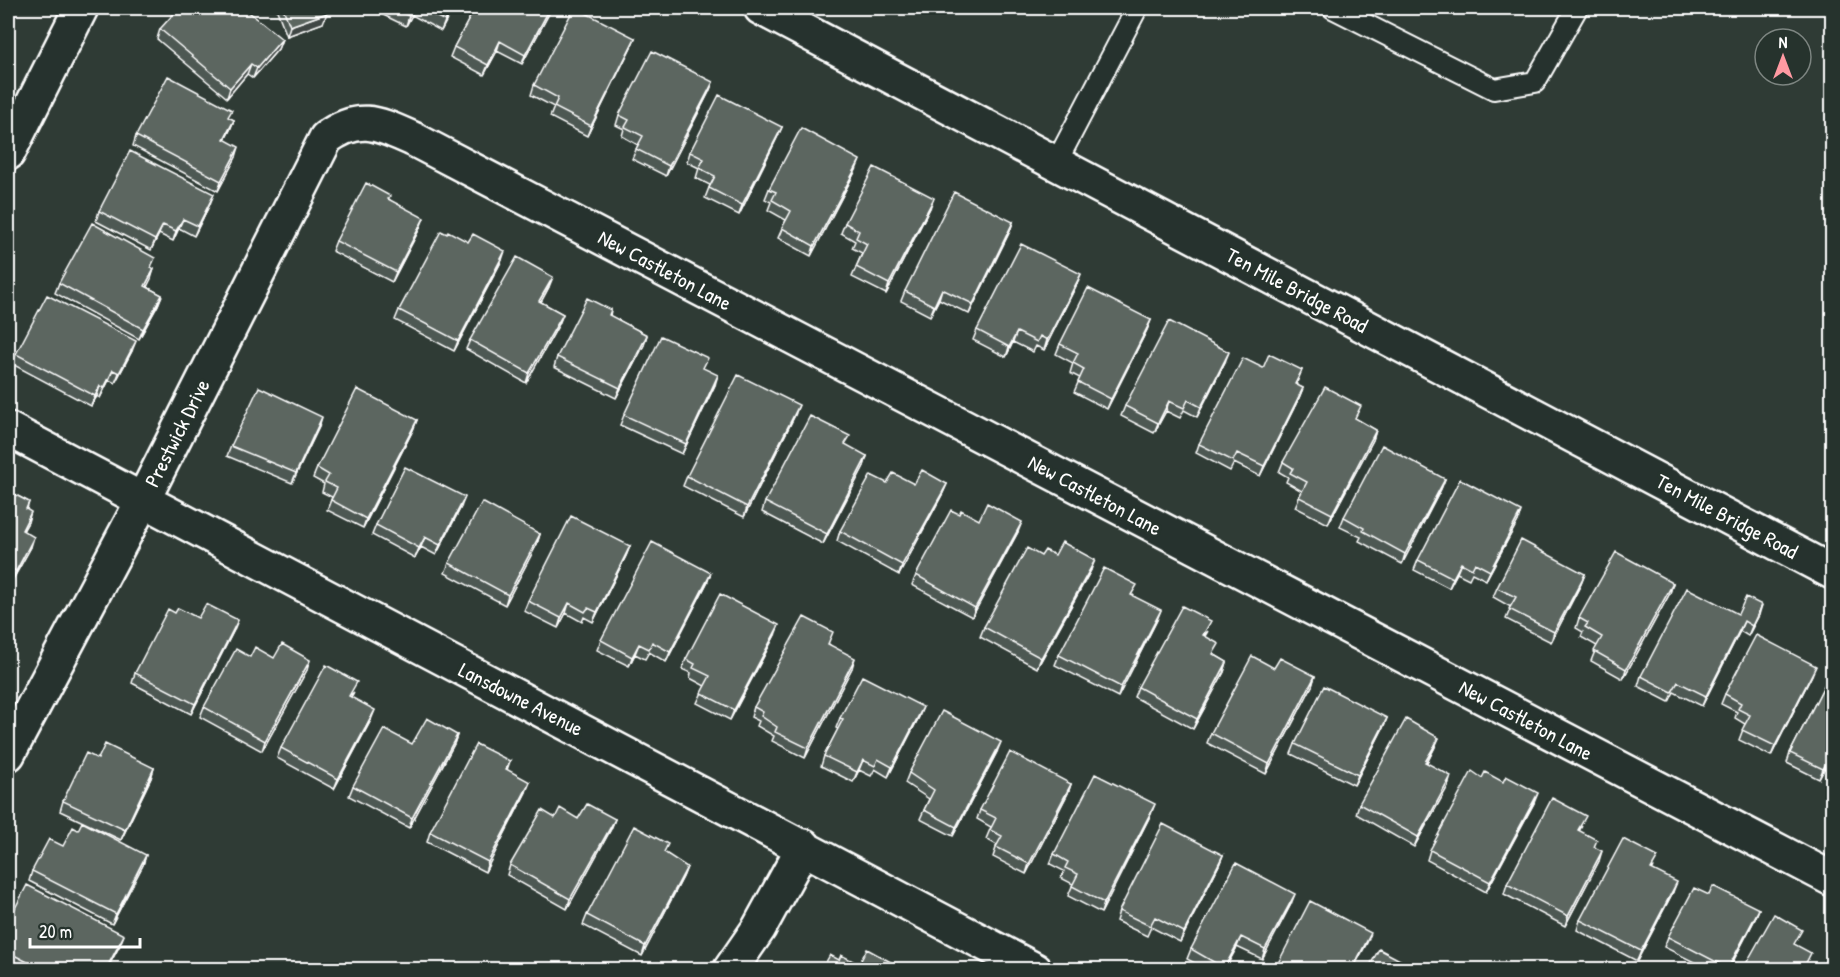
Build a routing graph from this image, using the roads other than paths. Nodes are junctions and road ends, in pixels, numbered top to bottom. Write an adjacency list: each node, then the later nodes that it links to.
1 (81, 8): 7 (street)
2 (761, 8): 8 (street, Ten Mile Bridge Road)
3 (1137, 8): 8 (lane)
4 (1333, 8): 5 (lane)
5 (1577, 8)
6 (355, 123): 10 (street, Prestwick Drive); 14 (street, New Castleton Lane)
7 (8, 153)
8 (1056, 163): 11 (street, Ten Mile Bridge Road)
9 (8, 429): 10 (street, Lansdowne Avenue)
10 (142, 502): 12 (street, Prestwick Drive); 13 (street, Lansdowne Avenue)
11 (1833, 572)
12 (8, 754)
13 (804, 846): 15 (street); 16 (street, Lansdowne Avenue)
14 (1833, 879)
15 (729, 969)
16 (1035, 969)

